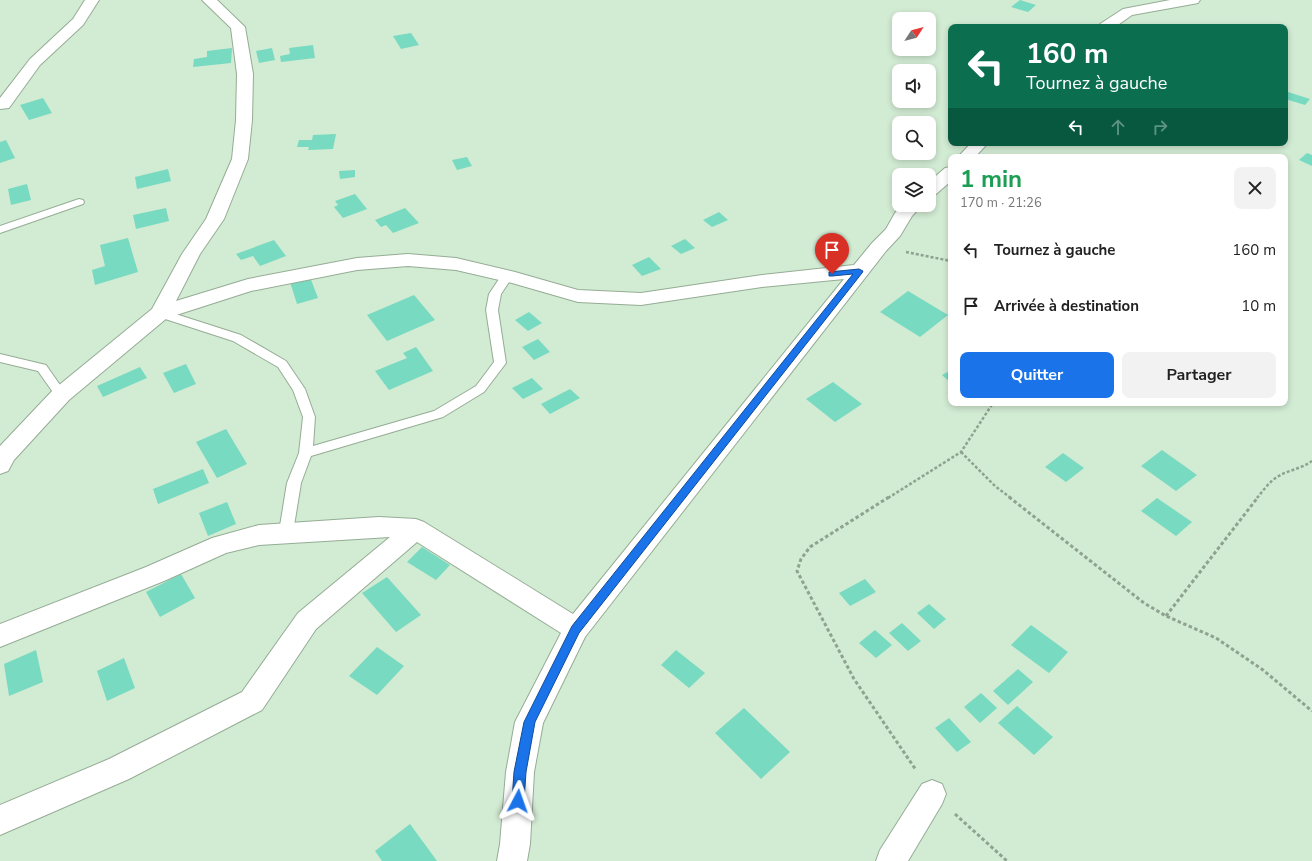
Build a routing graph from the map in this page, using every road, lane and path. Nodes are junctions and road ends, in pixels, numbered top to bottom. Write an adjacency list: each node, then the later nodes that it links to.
1 (92, 0): 5 (street)
2 (209, 0): 17 (street)
3 (1193, 0): 4 (street)
4 (1110, 24)
5 (3, 105)
6 (977, 146): 7 (street)
7 (969, 154)
8 (948, 175): 9 (street)
9 (936, 185)
10 (79, 202): 12 (lane)
11 (905, 212): 13 (street)
12 (0, 230)
13 (879, 247): 14 (path); 15 (street)
14 (948, 260)
15 (859, 271): 16 (street); 28 (street)
16 (507, 276): 17 (street); 22 (lane)
17 (160, 313): 19 (street); 22 (lane)
18 (0, 358): 19 (lane)
19 (61, 395): 24 (street)
20 (992, 406): 21 (path)
21 (961, 452): 27 (path); 31 (path)
22 (306, 453): 26 (lane)
23 (1312, 461): 27 (path)
24 (0, 465)
25 (416, 529): 26 (street); 28 (street); 32 (street)
26 (286, 532): 29 (street)
27 (1166, 616): 30 (path)
28 (576, 629): 33 (street)
29 (0, 636)
30 (1312, 711)
31 (932, 794): 34 (street); 35 (path)
32 (0, 820)
33 (512, 861)
34 (892, 861)
35 (1008, 861)

